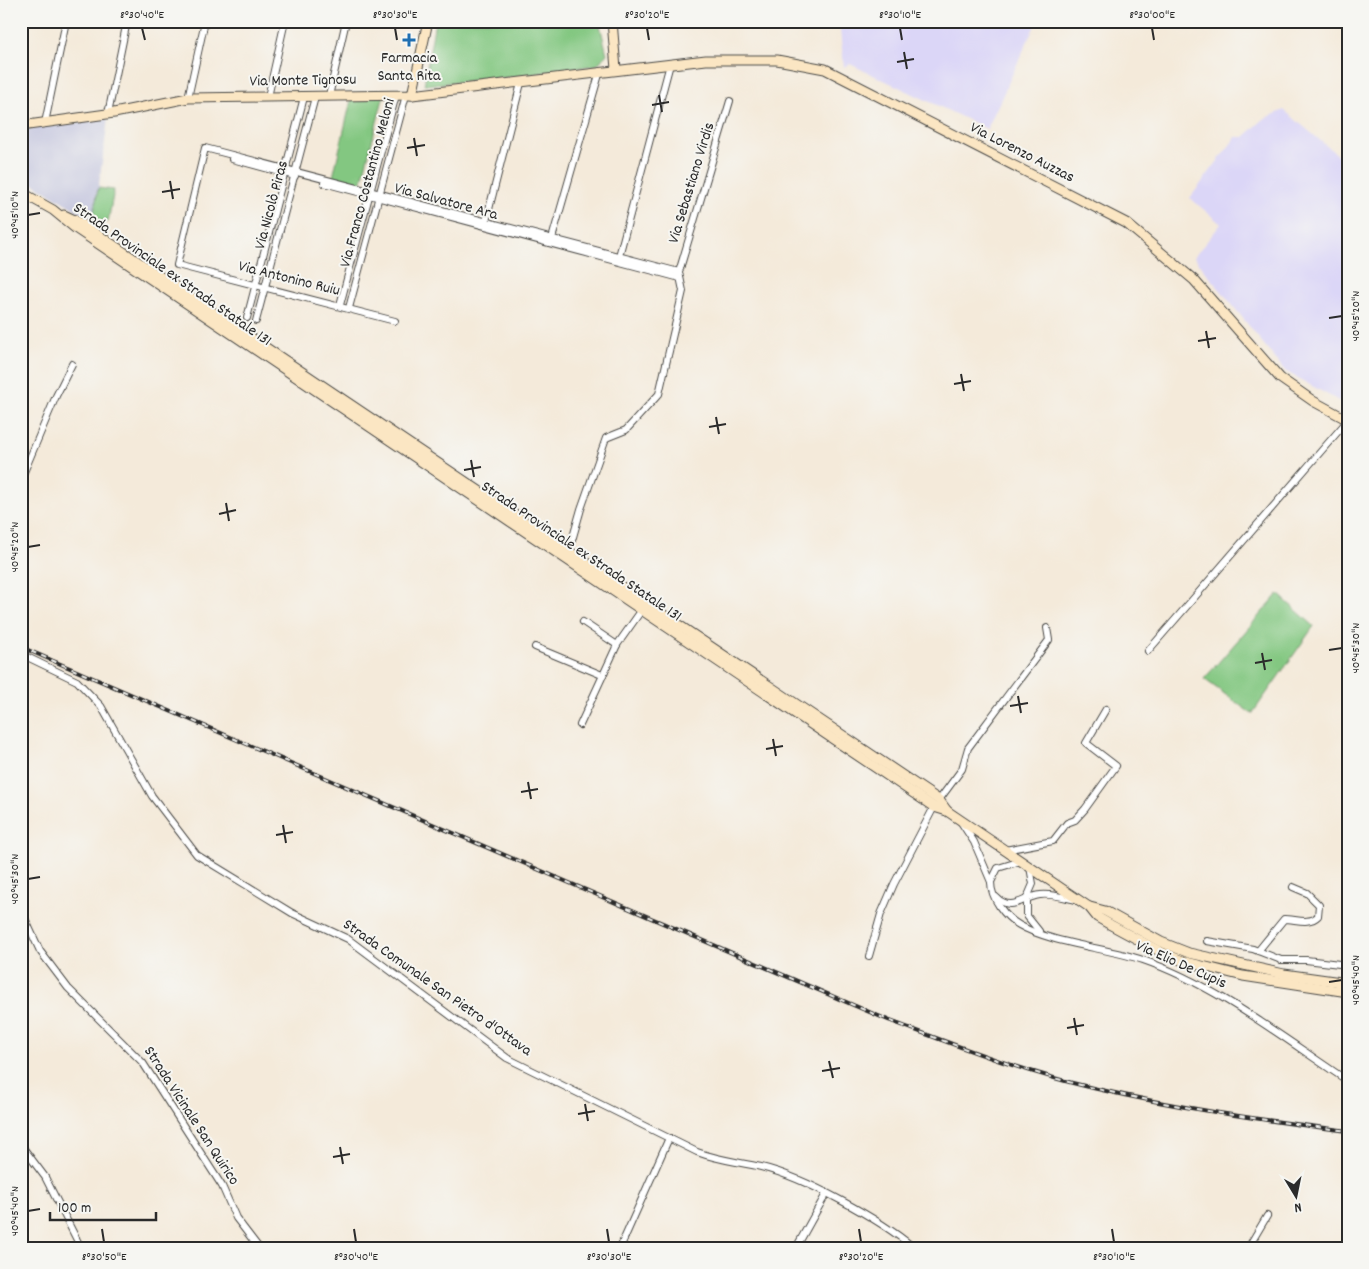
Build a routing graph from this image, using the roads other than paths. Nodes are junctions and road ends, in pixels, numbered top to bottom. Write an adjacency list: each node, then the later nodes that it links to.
1 (66, 21): 21 (street)
2 (127, 21): 20 (street)
3 (205, 21): 18 (street)
4 (285, 21): 15 (street)
5 (346, 21): 14 (street)
6 (428, 21): 13 (main road)
7 (612, 21): 9 (main road)
8 (670, 64): 9 (main road, Via Lorenzo Auzzas); 31 (street); 42 (main road, Via Lorenzo Auzzas)
9 (616, 69): 10 (main road, Via Monte Tignosu)
10 (600, 71): 11 (main road, Via Monte Tignosu); 30 (street)
11 (522, 83): 13 (main road, Via Monte Tignosu); 29 (street)
12 (396, 95): 13 (main road, Via Monte Tignosu); 14 (main road, Via Monte Tignosu); 26 (street, Via Franco Costantino Meloni)
13 (409, 95): 27 (street, Via Franco Costantino Meloni)
14 (329, 96): 17 (main road, Via Monte Tignosu)
15 (268, 97): 16 (main road, Via Monte Tignosu); 18 (main road, Via Monte Tignosu)
16 (304, 97): 17 (main road, Via Monte Tignosu); 23 (street, Via Nicolò Piras)
17 (315, 97): 24 (street, Via Nicolò Piras)
18 (188, 98): 20 (main road, Via Monte Tignosu)
19 (730, 101): 33 (street, Via Sebastiano Virdis)
20 (108, 114): 21 (main road, Via Monte Tignosu)
21 (45, 123): 22 (main road, Via Monte Tignosu)
22 (21, 126)
23 (284, 170): 24 (street, Via Salvatore Ara); 32 (street, Via Salvatore Ara); 34 (street, Via Nicolò Piras)
24 (294, 174): 26 (street, Via Salvatore Ara); 35 (street, Via Nicolò Piras)
25 (21, 192): 28 (main road)
26 (370, 193): 27 (street, Via Salvatore Ara); 36 (street, Via Franco Costantino Meloni)
27 (379, 196): 29 (street, Via Salvatore Ara); 37 (street, Via Franco Costantino Meloni)
28 (53, 210): 44 (main road, Strada Provinciale ex Strada Statale 131); 45 (main road, Strada Provinciale ex Strada Statale 131)
29 (485, 224): 30 (street, Via Salvatore Ara)
30 (551, 241): 31 (street, Via Salvatore Ara); 33 (street, Via Salvatore Ara)
31 (618, 256): 33 (street, Via Salvatore Ara)
32 (177, 265): 34 (street, Via Antonino Ruiu)
33 (680, 275): 44 (street, Via Sebastiano Virdis)
34 (255, 284): 35 (street, Via Antonino Ruiu); 38 (street, Via Nicolò Piras)
35 (264, 287): 36 (street, Via Antonino Ruiu); 39 (street, Via Nicolò Piras)
36 (340, 305): 37 (street, Via Antonino Ruiu)
37 (349, 308): 40 (street, Via Antonino Ruiu)
38 (247, 318)
39 (256, 321)
40 (395, 321)
41 (72, 364): 43 (street)
42 (1348, 420): 50 (street)
43 (21, 479)
44 (569, 551): 55 (main road, Strada Provinciale ex Strada Statale 131)
45 (641, 611): 48 (street); 55 (main road, Strada Provinciale ex Strada Statale 131)
46 (583, 622): 48 (street)
47 (1048, 628): 55 (street)
48 (617, 645): 52 (street)
49 (535, 648): 52 (street)
50 (1148, 651)
51 (21, 654): 75 (street, Strada Comunale San Pietro d'Ottava)
52 (602, 675): 54 (street)
53 (1106, 709): 57 (street)
54 (580, 725)
55 (937, 804): 56 (main road, Strada Provinciale ex Strada Statale 131); 70 (street)
56 (959, 819): 57 (main road, Strada Provinciale ex Strada Statale 131); 60 (street, Via Elio De Cupis)
57 (1004, 850): 58 (main road, Strada Provinciale ex Strada Statale 131)
58 (1021, 861): 59 (main road, Strada Provinciale ex Strada Statale 131); 60 (street)
59 (1030, 867): 63 (street); 64 (main road, Strada Provinciale ex Strada Statale 131)
60 (991, 882): 62 (street, Via Elio De Cupis)
61 (1293, 887): 69 (street)
62 (995, 896): 63 (street); 67 (street, Via Elio De Cupis)
63 (1027, 898): 64 (street); 67 (street)
64 (1081, 901): 65 (main road, Strada Provinciale ex Strada Statale 131)
65 (1089, 907): 72 (main road, Strada Provinciale ex Strada Statale 131); 73 (main road, Strada Provinciale ex Strada Statale 131)
66 (21, 910): 80 (street, Strada Vicinale San Quirico)
67 (1042, 934): 74 (street, Via Elio De Cupis)
68 (1207, 941): 69 (street)
69 (1258, 951): 71 (street)
70 (869, 956)
71 (1348, 965)
72 (1348, 983)
73 (1348, 992)
74 (1348, 1081)
75 (669, 1138): 77 (street, Strada Comunale San Pietro d'Ottava); 81 (street)
76 (21, 1145): 79 (street)
77 (826, 1194): 82 (street); 83 (street, Strada Comunale San Pietro d'Ottava)
78 (1268, 1216): 84 (street)
79 (81, 1248)
80 (259, 1248)
81 (620, 1248)
82 (796, 1248)
83 (914, 1248)
84 (1248, 1248)

